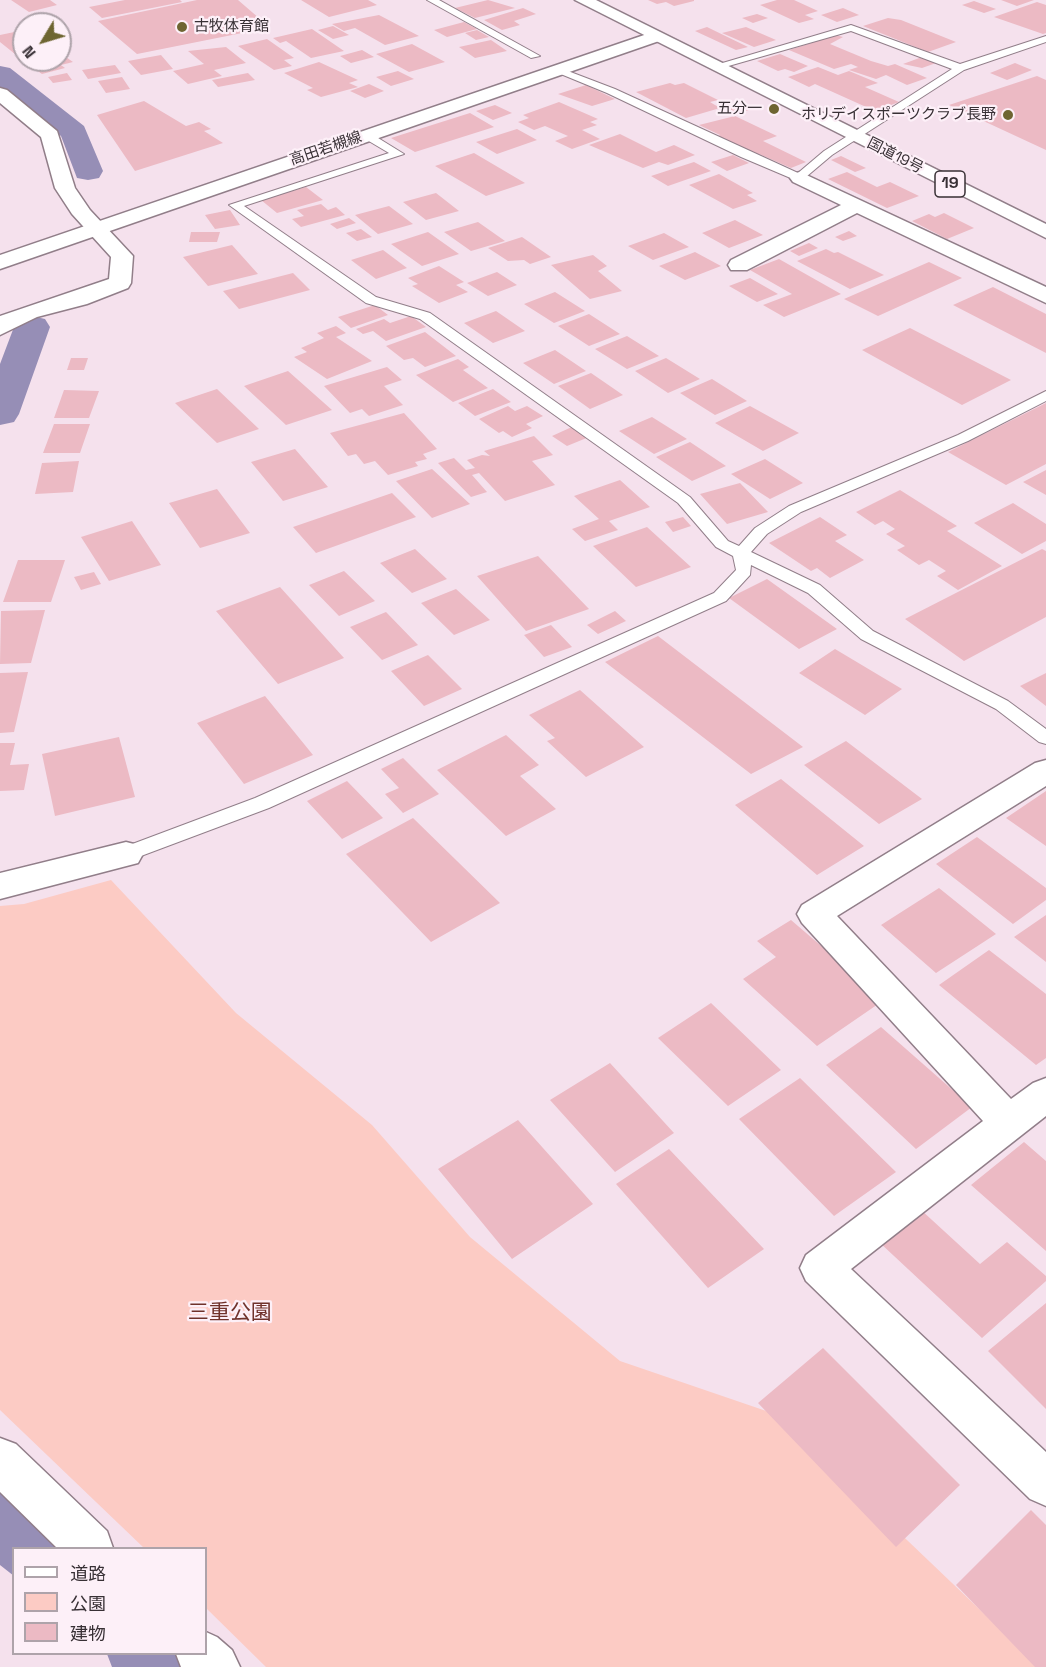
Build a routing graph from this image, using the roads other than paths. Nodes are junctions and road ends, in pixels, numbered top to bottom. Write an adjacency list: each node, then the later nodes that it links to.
1 (432, 0): 8 (lane)
2 (583, 0): 3 (main road, 国道19号 / 19)
3 (629, 24): 4 (main road); 5 (main road, 国道19号 / 19)
4 (608, 31)
5 (653, 36): 10 (main road, 国道19号 / 19); 12 (main road, 高田若槻線)
6 (1046, 39): 11 (lane)
7 (556, 49): 8 (main road)
8 (535, 56): 9 (main road)
9 (512, 63)
10 (714, 67): 11 (lane); 17 (main road, 国道19号 / 19)
11 (960, 68): 17 (lane)
12 (556, 70): 16 (main road, 高田若槻線); 18 (lane)
13 (0, 94): 14 (main road)
14 (26, 116): 15 (main road); 21 (main road)
15 (0, 122)
16 (366, 135): 21 (main road, 高田若槻線); 28 (lane)
17 (854, 136): 18 (lane); 22 (main road, 国道19号 / 19)
18 (800, 178): 20 (main road)
19 (116, 202): 21 (main road, 高田若槻線)
20 (857, 205): 24 (main road); 25 (main road)
21 (80, 221): 23 (main road, 高田若槻線); 26 (main road)
22 (1046, 232)
23 (0, 262)
24 (739, 265)
25 (1046, 296)
26 (0, 328)
27 (1046, 395): 28 (lane)
28 (741, 554): 29 (lane); 31 (lane)
29 (1046, 738)
30 (1046, 771): 34 (main road)
31 (126, 854): 32 (main road)
32 (0, 886)
33 (1046, 1094): 34 (main road)
34 (1009, 1124): 36 (main road)
35 (0, 1460): 37 (main road)
36 (1046, 1483)
37 (89, 1547)
38 (202, 1655): 39 (main road)
39 (215, 1667)

